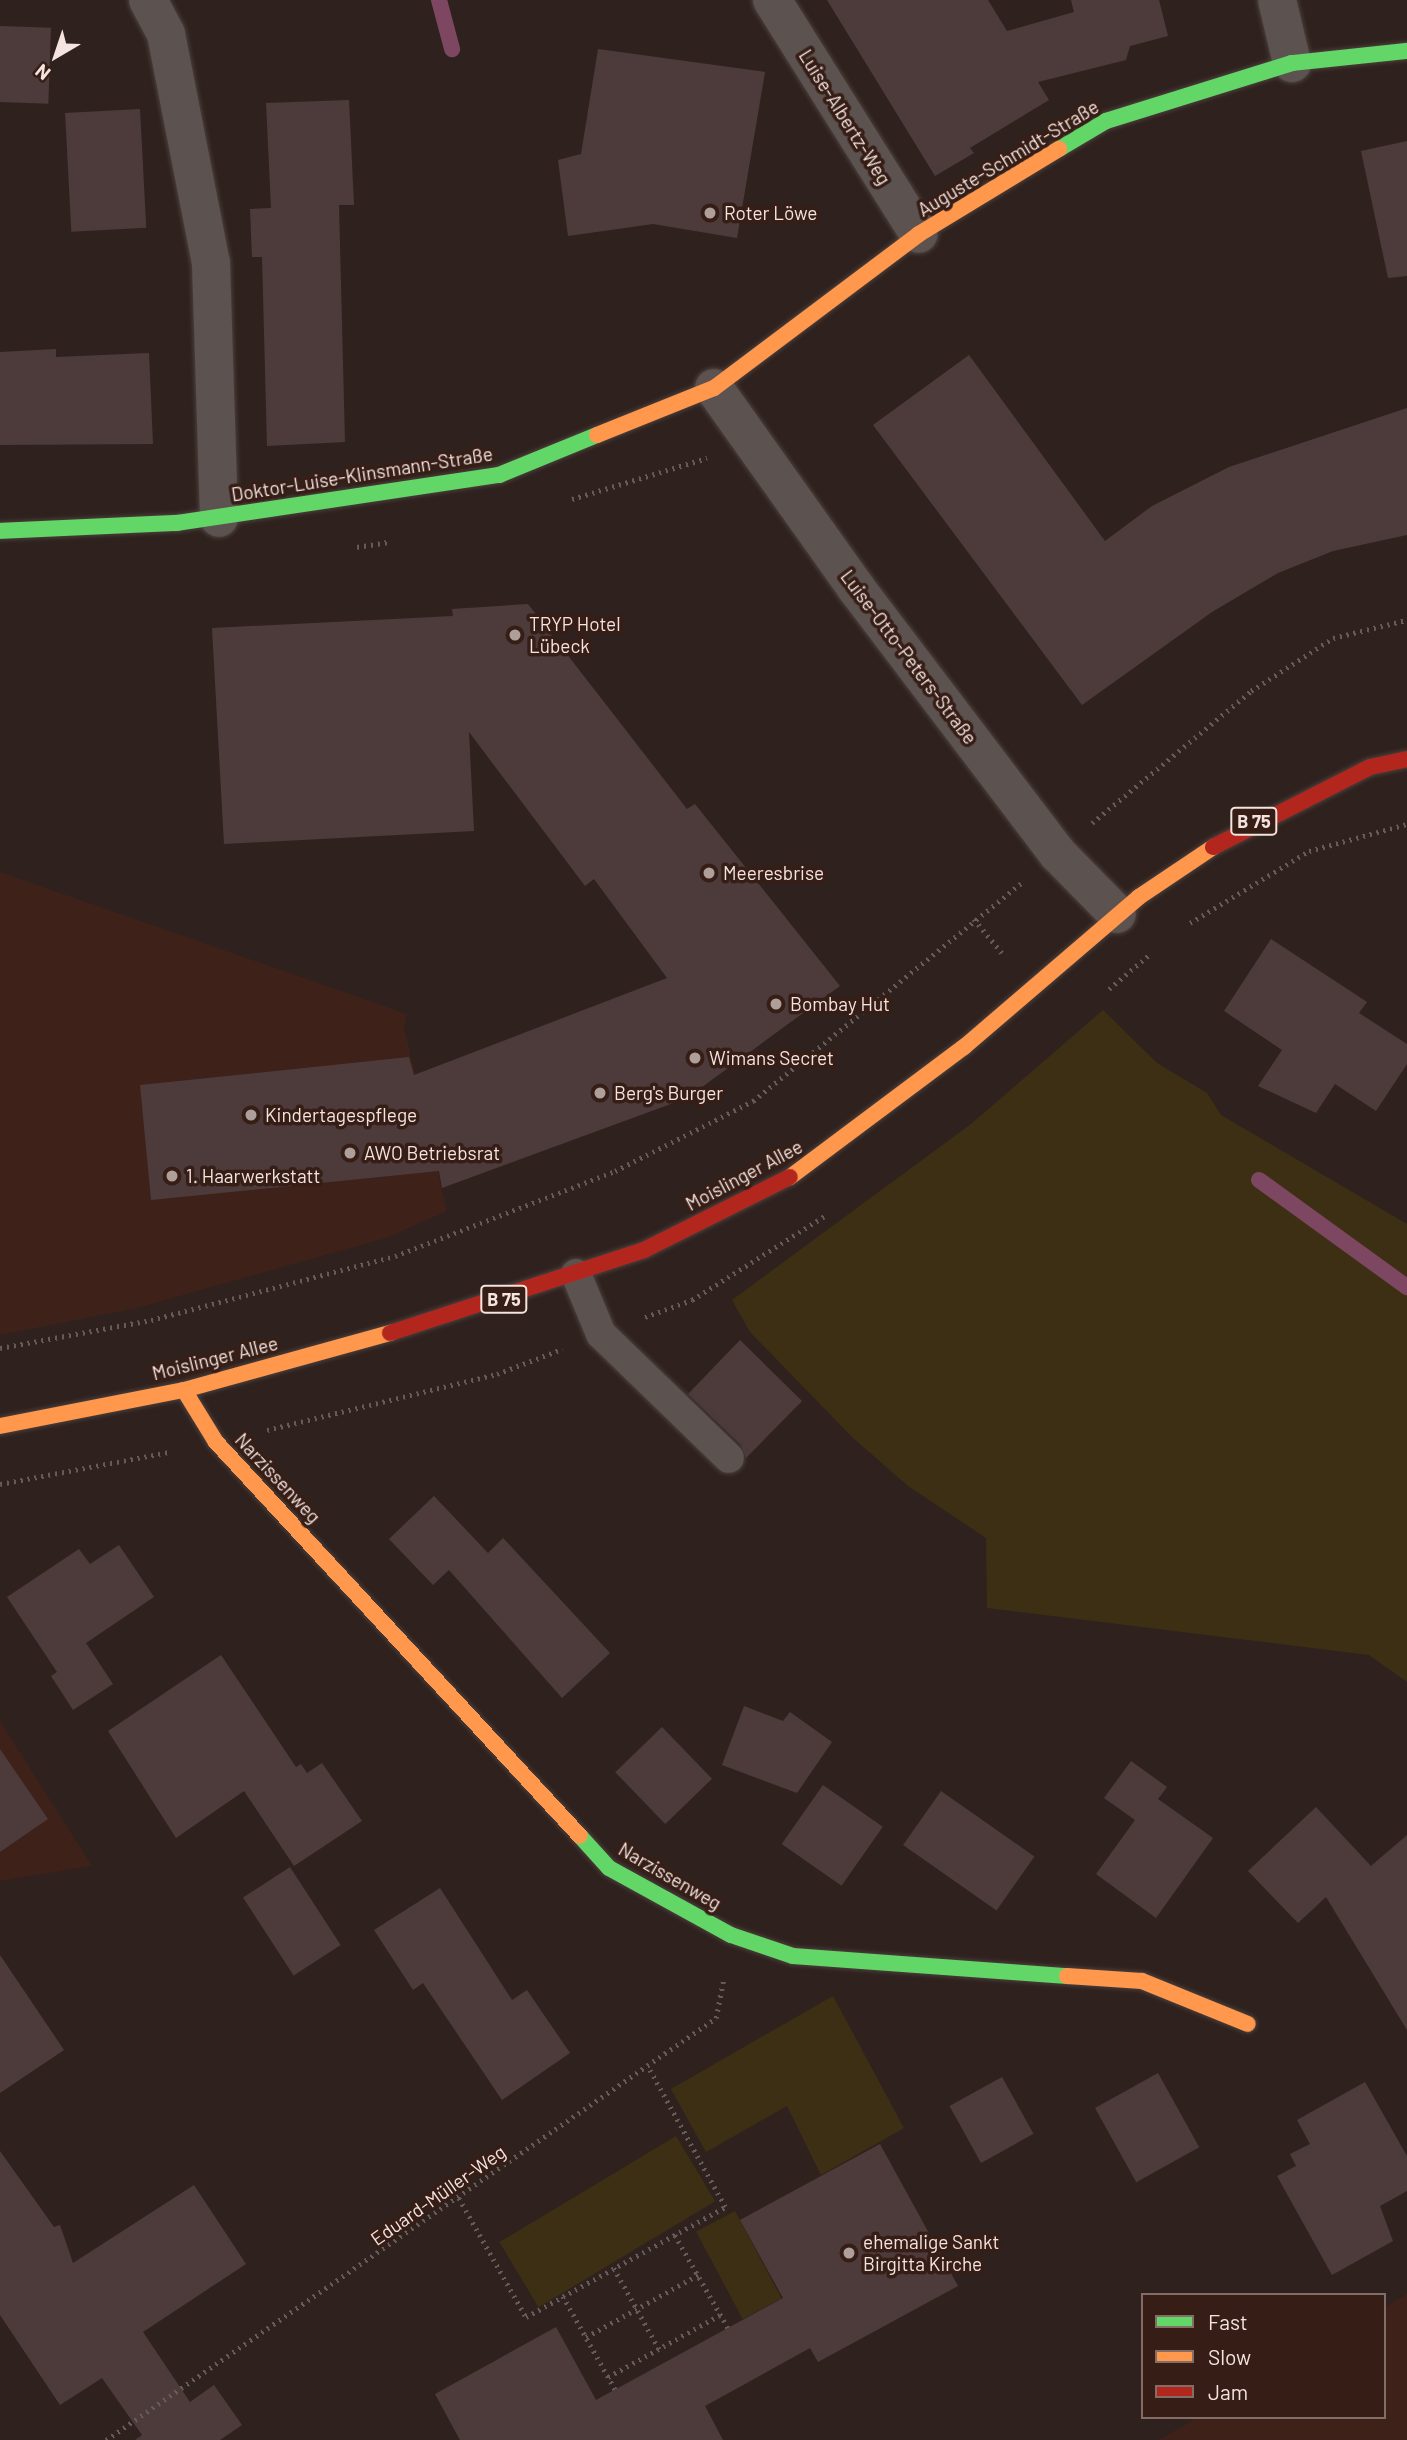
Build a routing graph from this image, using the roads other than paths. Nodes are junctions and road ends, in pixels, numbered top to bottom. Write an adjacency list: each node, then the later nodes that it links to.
1 (148, 0): 8 (street)
2 (772, 0): 6 (street, Luise-Albertz-Weg)
3 (1278, 0): 5 (street)
4 (1407, 51): 5 (street, Auguste-Schmidt-Straße)
5 (1292, 63): 6 (street, Auguste-Schmidt-Straße)
6 (919, 234): 7 (street, Auguste-Schmidt-Straße)
7 (714, 388): 8 (street, Doktor-Luise-Klinsmann-Straße); 11 (street, Luise-Otto-Peters-Straße)
8 (219, 518): 9 (street, Doktor-Luise-Klinsmann-Straße)
9 (0, 531)
10 (1407, 759): 11 (street, Moislinger Allee / B 75)
11 (1117, 915): 12 (street, Moislinger Allee / B 75)
12 (576, 1274): 13 (street, Moislinger Allee / B 75); 15 (lane)
13 (184, 1390): 14 (street, Moislinger Allee / B 75); 16 (street, Narzissenweg)
14 (0, 1426)
15 (729, 1458)
16 (1248, 2024)

